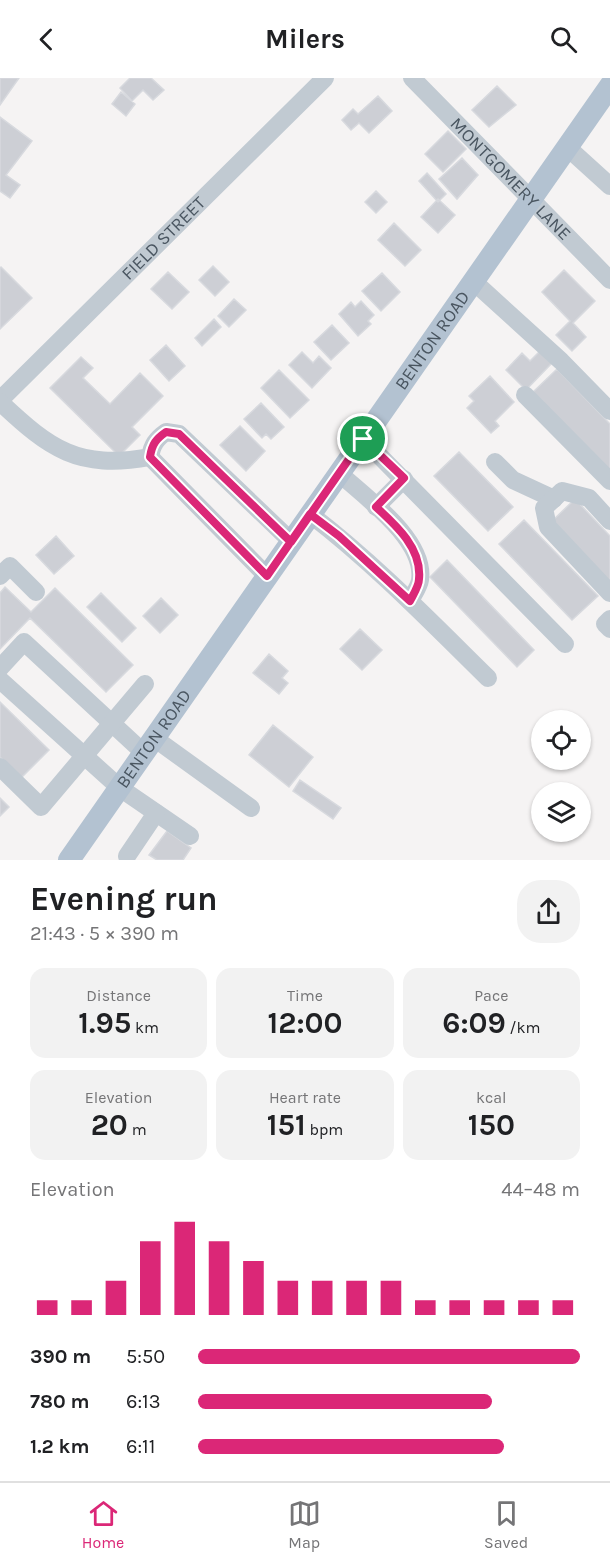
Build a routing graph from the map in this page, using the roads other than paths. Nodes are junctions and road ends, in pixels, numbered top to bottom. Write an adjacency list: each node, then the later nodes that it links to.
1 (325, 78): 10 (street, FIELD STREET)
2 (412, 78): 6 (street, MONTGOMERY LANE)
3 (610, 86): 4 (main road, BENTON ROAD)
4 (567, 147): 5 (street); 6 (main road, BENTON ROAD)
5 (610, 186)
6 (529, 200): 7 (street, MONTGOMERY LANE); 8 (main road, BENTON ROAD)
7 (607, 271)
8 (474, 281): 11 (street); 12 (main road, BENTON ROAD)
9 (525, 395): 17 (street)
10 (0, 401): 13 (street)
11 (610, 411)
12 (363, 439): 15 (main road, BENTON ROAD); 16 (street)
13 (150, 457): 22 (street); 24 (street)
14 (495, 462): 18 (street)
15 (339, 473): 19 (street); 20 (main road, BENTON ROAD)
16 (404, 478): 19 (street); 30 (street)
17 (610, 481)
18 (554, 499): 21 (street); 26 (street)
19 (376, 507): 27 (street)
20 (310, 514): 22 (main road, BENTON ROAD); 27 (street)
21 (610, 521)
22 (291, 542): 24 (main road, BENTON ROAD)
23 (0, 576): 25 (street)
24 (267, 576): 36 (main road, BENTON ROAD)
25 (36, 592)
26 (610, 593)
27 (410, 601): 32 (street)
28 (610, 619): 29 (street)
29 (610, 629)
30 (565, 644)
31 (0, 668): 35 (street)
32 (488, 678)
33 (0, 680): 37 (street)
34 (145, 684): 35 (street)
35 (111, 723): 36 (street); 37 (street)
36 (149, 745): 39 (main road, BENTON ROAD); 40 (street)
37 (84, 756): 38 (street); 39 (street)
38 (0, 767)
39 (120, 788): 41 (street); 44 (main road, BENTON ROAD)
40 (251, 808)
41 (156, 813): 42 (street); 43 (street)
42 (190, 836)
43 (127, 856)
44 (69, 860)

